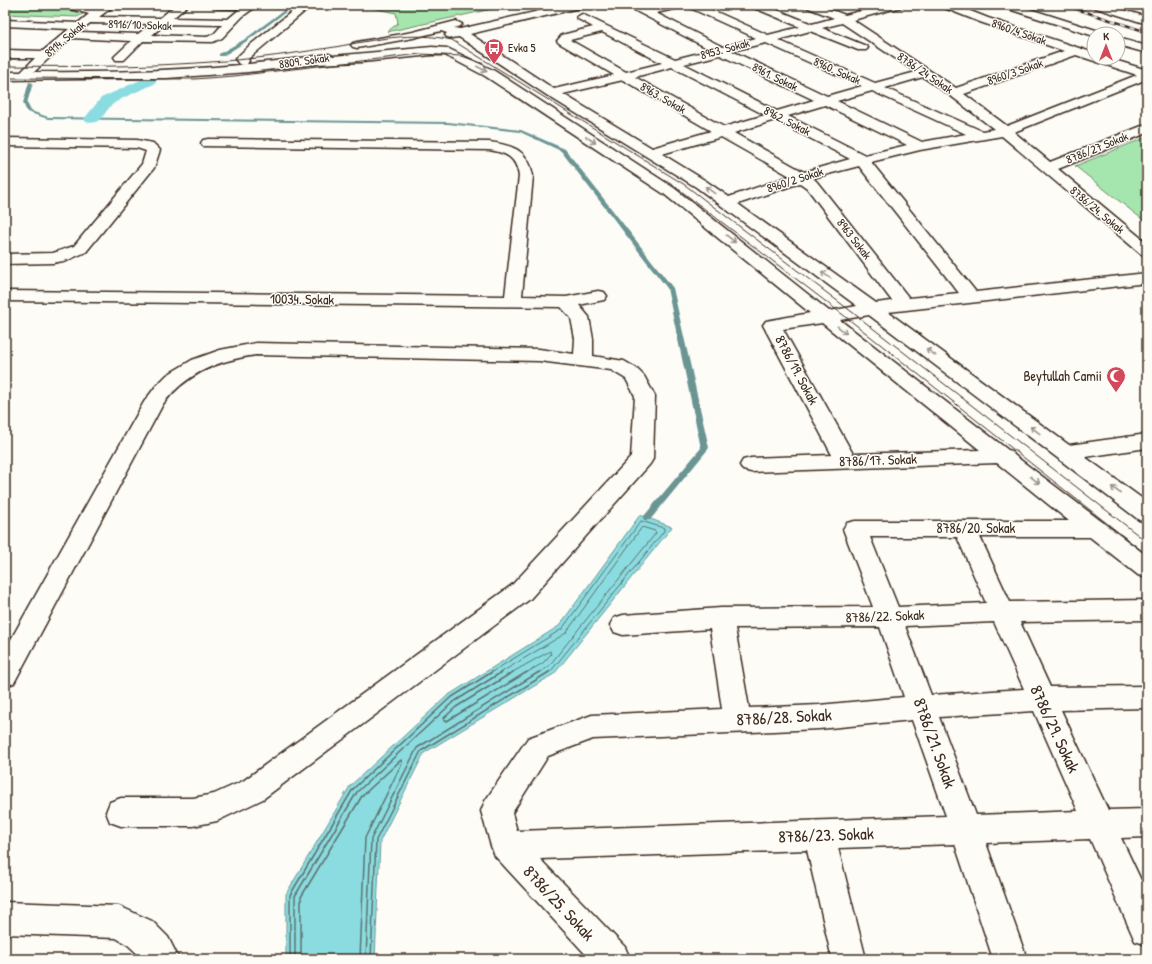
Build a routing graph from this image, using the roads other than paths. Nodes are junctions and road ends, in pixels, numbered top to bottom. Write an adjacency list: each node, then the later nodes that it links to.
1 (67, 5): 20 (street)
2 (110, 5): 20 (street, 8914. Sokak)
3 (183, 5): 23 (street)
4 (216, 5): 16 (street)
5 (307, 5): 51 (street)
6 (541, 5): 34 (street, 8809. Sokak)
7 (632, 5): 19 (street, 8961. Sokak)
8 (680, 5): 19 (street)
9 (692, 5): 37 (street, 8960. Sokak)
10 (756, 5): 28 (street)
11 (810, 5): 21 (street, 8786/24 Sokak)
12 (897, 5): 17 (street, 8953. Sokak)
13 (946, 5): 33 (street, 8960/4 Sokak)
14 (1006, 5): 31 (street)
15 (1097, 5): 22 (street)
16 (252, 6): 24 (street)
17 (877, 7): 21 (street, 8953. Sokak)
18 (580, 11): 25 (street); 29 (street, 8962. Sokak)
19 (647, 12): 42 (street, 8961. Sokak)
20 (97, 13): 27 (street, 8914. Sokak)
21 (843, 18): 28 (street, 8953. Sokak); 38 (street, 8786/24 Sokak)
22 (1147, 21)
23 (160, 22): 24 (street); 27 (street); 36 (street)
24 (230, 22): 36 (street, 8916/10. Sokak)
25 (508, 22): 32 (street); 41 (street)
26 (5, 23): 27 (street)
27 (84, 23): 35 (street, 8914. Sokak)
28 (812, 27): 37 (street, 8953. Sokak); 40 (street)
29 (604, 28): 53 (street, 8962. Sokak); 60 (street, 8963. Sokak)
30 (1033, 30): 33 (street)
31 (1086, 30)
32 (461, 33): 34 (street); 41 (street)
33 (1022, 33): 44 (street, 8960/4 Sokak)
34 (438, 34): 45 (street); 50 (street, 8809. Sokak); 51 (street, 8809. Sokak)
35 (70, 35): 36 (street, 8916/10. Sokak); 47 (street, 8914. Sokak)
36 (140, 38): 49 (street)
37 (765, 38): 42 (street, 8953. Sokak); 52 (street, 8960. Sokak)
38 (881, 43): 40 (street); 57 (street, 8786/24 Sokak)
39 (1126, 43): 43 (street)
40 (862, 48): 52 (street)
41 (483, 49): 63 (street)
42 (720, 50): 53 (street, 8953. Sokak); 64 (street, 8961. Sokak)
43 (1147, 50)
44 (1075, 51): 48 (street, 8960/4 Sokak); 62 (street, 8960/3 Sokak)
45 (447, 52): 50 (street); 88 (street, one-way to 88)
46 (5, 54): 47 (street)
47 (45, 55): 56 (street, 8914. Sokak)
48 (1086, 55)
49 (120, 57)
50 (316, 60): 56 (street, 8809. Sokak)
51 (243, 61): 56 (street, 8809. Sokak)
52 (814, 61): 61 (street, 8960. Sokak)
53 (675, 63): 60 (street, 8953. Sokak); 65 (street, 8962. Sokak)
54 (1119, 66): 58 (street, 8960/4 Sokak)
55 (5, 70): 56 (street)
56 (27, 73): 59 (street)
57 (926, 73): 61 (street); 62 (street, 8786/24 Sokak)
58 (1147, 75): 67 (street)
59 (5, 76)
60 (625, 76): 63 (street, 8953. Sokak); 68 (street, 8963. Sokak)
61 (872, 86): 64 (street); 69 (street, 8960. Sokak)
62 (955, 92): 67 (street, 8786/24 Sokak)
63 (552, 93): 73 (street)
64 (824, 101): 65 (street); 72 (street, 8961. Sokak)
65 (775, 116): 68 (street); 74 (street, 8962. Sokak)
66 (1147, 128): 75 (street, 8786/27 Sokak)
67 (1005, 131): 69 (street); 75 (street)
68 (724, 133): 73 (street); 76 (street, 8963. Sokak)
69 (982, 136): 72 (street)
70 (5, 142): 79 (street)
71 (208, 142): 84 (street)
72 (920, 146): 74 (street)
73 (650, 153): 77 (street, one-way to 73)
74 (863, 160): 76 (street, 8960/2 Sokak); 83 (street)
75 (1047, 168): 78 (street, 8786/24. Sokak)
76 (802, 177): 77 (street, 8960/2 Sokak); 86 (street, 8963 Sokak)
77 (727, 203): 87 (street, one-way to 77)
78 (1147, 251)
79 (5, 259)
80 (1147, 278): 83 (street, 8786/19. Sokak)
81 (5, 296): 84 (street, 10034. Sokak)
82 (598, 296): 85 (street, 10034. Sokak)
83 (972, 298): 86 (street, 8786/19. Sokak)
84 (513, 302): 85 (street, 10034. Sokak)
85 (566, 302): 89 (street)
86 (904, 304): 87 (street, 8786/19. Sokak)
87 (872, 309): 88 (street, 8786/19. Sokak); 91 (street, one-way to 87)
88 (824, 316): 92 (street, one-way to 92); 93 (street, 8786/19. Sokak)
89 (583, 361): 105 (street); 110 (street)
90 (1147, 441): 91 (street)
91 (1066, 453): 95 (street, one-way to 91)
92 (1004, 456): 93 (street, 8786/17. Sokak); 98 (street, one-way to 98)
93 (846, 461): 94 (street, 8786/17. Sokak)
94 (752, 465)
95 (1147, 514)
96 (964, 528): 97 (street, 8786/20. Sokak); 98 (street, 8786/20. Sokak); 101 (street, 8786/29. Sokak)
97 (855, 529): 102 (street, 8786/21. Sokak)
98 (1097, 529): 99 (street)
99 (1147, 569)
100 (1147, 610): 101 (street, 8786/22. Sokak)
101 (1003, 612): 102 (street, 8786/22. Sokak); 107 (street, 8786/29. Sokak)
102 (889, 617): 103 (street, 8786/22. Sokak); 108 (street, 8786/21. Sokak)
103 (721, 618): 104 (street, 8786/22. Sokak); 109 (street)
104 (623, 625)
105 (5, 675)
106 (1147, 697): 107 (street, 8786/28. Sokak)
107 (1042, 700): 108 (street, 8786/28. Sokak); 112 (street, 8786/29. Sokak)
108 (921, 708): 109 (street, 8786/28. Sokak); 113 (street, 8786/21. Sokak)
109 (738, 720): 115 (street, 8786/28. Sokak)
110 (121, 812)
111 (1147, 823): 112 (street, 8786/23. Sokak)
112 (1099, 825): 113 (street, 8786/23. Sokak); 117 (street, 8786/29. Sokak)
113 (966, 830): 114 (street, 8786/23. Sokak); 121 (street, 8786/21. Sokak)
114 (818, 835): 115 (street, 8786/23. Sokak); 120 (street)
115 (506, 846): 119 (street, 8786/25. Sokak)
116 (5, 918): 118 (street)
117 (1147, 929)
118 (162, 959)
119 (613, 959)
120 (849, 959)
121 (1010, 959)

